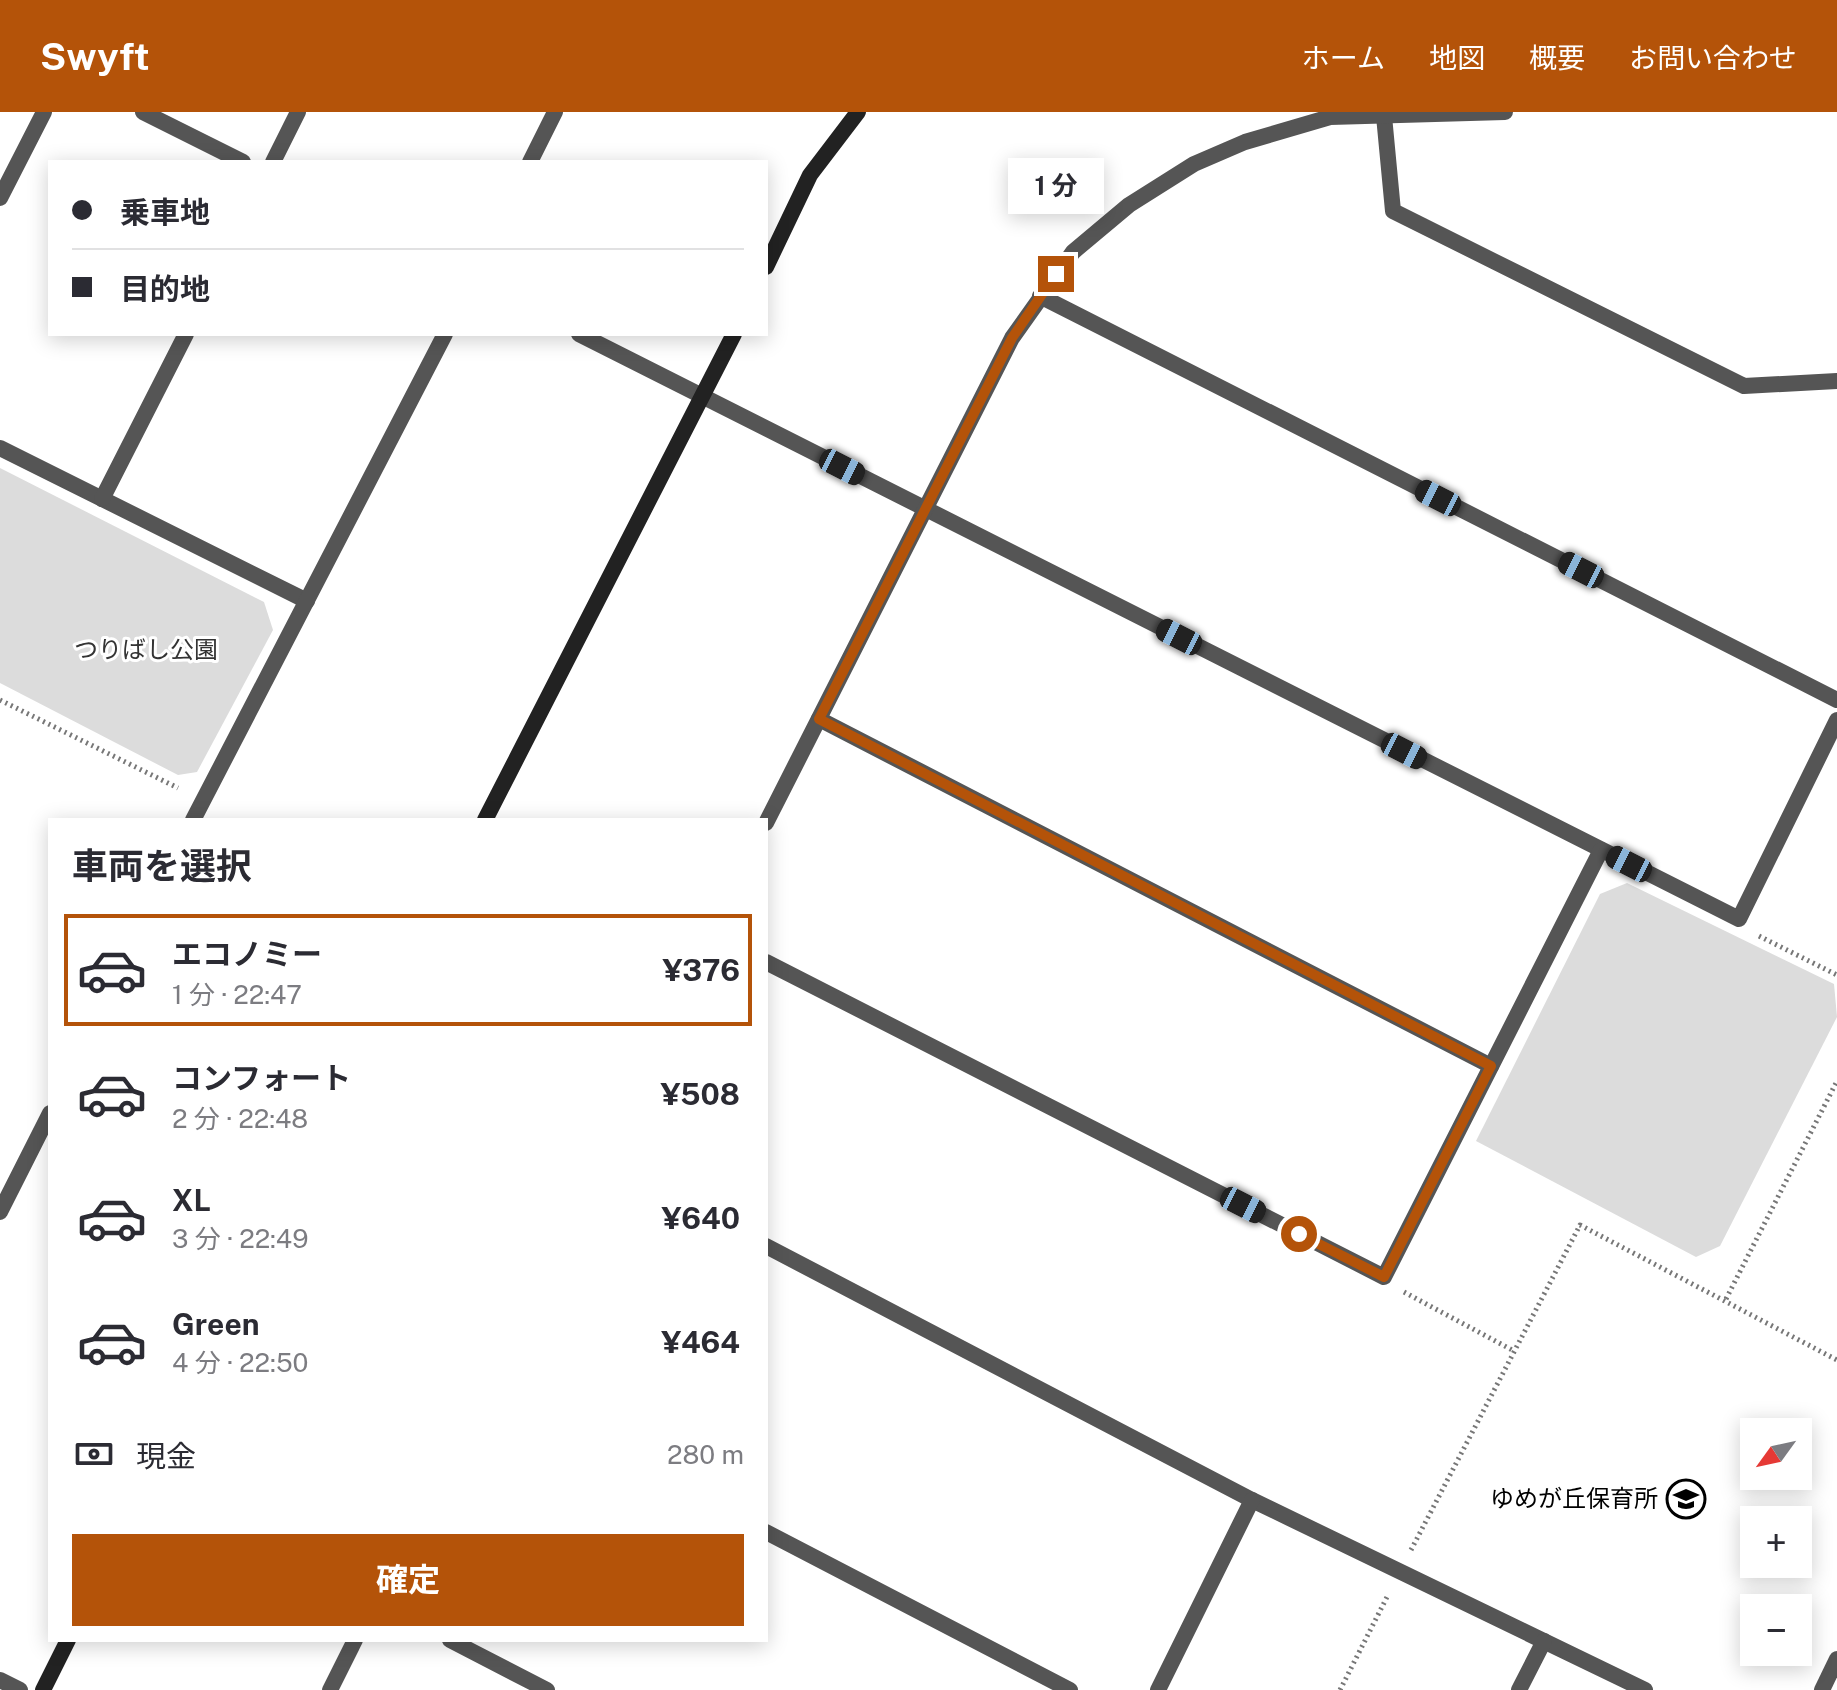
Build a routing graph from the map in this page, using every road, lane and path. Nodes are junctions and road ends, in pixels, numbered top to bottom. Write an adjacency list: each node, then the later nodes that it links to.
1 (44, 112): 11 (street)
2 (143, 112): 8 (street)
3 (298, 112): 9 (street)
4 (555, 112): 10 (street)
5 (858, 112): 12 (street)
6 (1505, 112): 7 (street)
7 (1384, 116): 13 (street); 18 (street)
8 (239, 160)
9 (274, 160)
10 (531, 160)
11 (0, 198)
12 (768, 263)
13 (1040, 296): 22 (street); 25 (street)
14 (185, 336): 21 (street)
15 (444, 336): 23 (street)
16 (583, 336): 19 (street)
17 (733, 336): 19 (street)
18 (1837, 381)
19 (704, 397): 22 (street); 30 (street)
20 (0, 448): 21 (street)
21 (102, 499): 23 (street)
22 (925, 510): 26 (street); 32 (street)
23 (307, 601): 28 (street)
24 (0, 700): 28 (path)
25 (1837, 700)
26 (819, 719): 31 (street); 36 (street)
27 (1837, 720): 33 (street)
28 (203, 801): 29 (street)
29 (194, 818)
30 (486, 818)
31 (768, 819)
32 (1601, 850): 33 (street); 36 (street)
33 (1739, 919): 35 (path)
34 (768, 963): 41 (street)
35 (1837, 975)
36 (1491, 1066): 41 (street)
37 (1837, 1081): 42 (path)
38 (48, 1117): 39 (street)
39 (0, 1212)
40 (768, 1247): 45 (street)
41 (1384, 1277): 43 (path)
42 (1726, 1299): 43 (path); 44 (path)
43 (1514, 1351): 47 (path)
44 (1837, 1360)
45 (1252, 1500): 47 (street); 59 (street)
46 (768, 1533): 58 (street)
47 (1399, 1574): 48 (street); 60 (path)
48 (1544, 1641): 61 (street); 62 (street)
49 (67, 1642): 55 (street)
50 (354, 1642): 56 (street)
51 (454, 1642): 57 (street)
52 (1837, 1659): 63 (street)
53 (0, 1680): 54 (street)
54 (20, 1690)
55 (43, 1690)
56 (330, 1690)
57 (547, 1690)
58 (1070, 1690)
59 (1158, 1690)
60 (1340, 1690)
61 (1519, 1690)
62 (1645, 1690)
63 (1822, 1690)

